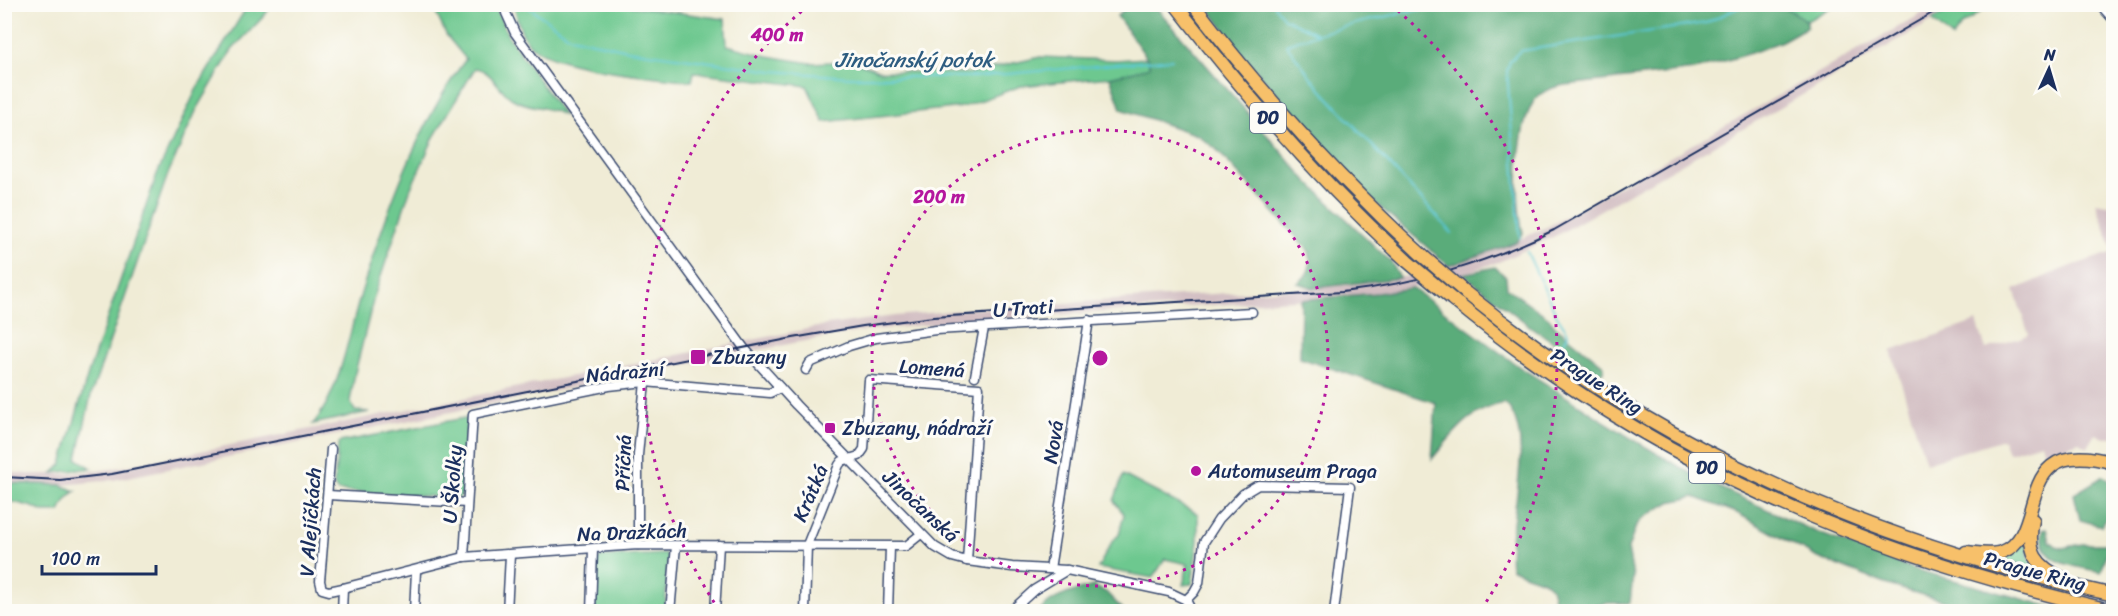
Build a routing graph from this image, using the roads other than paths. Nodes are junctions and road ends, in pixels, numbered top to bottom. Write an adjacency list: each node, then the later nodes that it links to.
1 (504, 4): 12 (street, Jinočanská)
2 (1175, 4): 38 (highway, Prague Ring / D0, bridge)
3 (1193, 4): 26 (highway, Prague Ring / D0, bridge)
4 (2107, 7): 5 (street)
5 (2114, 20)
6 (1252, 312): 7 (street, U Trati)
7 (1089, 320): 8 (street, U Trati); 31 (street, Nová)
8 (984, 328): 9 (street, U Trati); 10 (street)
9 (806, 370)
10 (975, 376)
11 (645, 382): 12 (street, Nádražní); 13 (street, Nádražní); 21 (street, Příčná)
12 (780, 388): 15 (street, Jinočanská)
13 (473, 414): 19 (street, U Školky)
14 (331, 449): 18 (street, V Alejíčkách)
15 (849, 459): 20 (street, Jinočanská); 23 (street, Krátká); 30 (street, Lomená)
16 (2114, 463): 26 (highway)
17 (2114, 468): 35 (highway)
18 (328, 495): 19 (street); 34 (street, V Alejíčkách)
19 (467, 503): 29 (street, U Školky)
20 (921, 534): 25 (street, Na Dražkách); 30 (street, Jinočanská)
21 (638, 545): 24 (street, Na Dražkách); 27 (street, Na Dražkách)
22 (719, 545): 23 (street, Na Dražkách); 24 (street, Na Dražkách); 44 (street)
23 (807, 545): 25 (street, Na Dražkách); 45 (street)
24 (676, 546): 43 (street)
25 (890, 547): 46 (street)
26 (1935, 548): 35 (highway, Prague Ring / D0)
27 (593, 549): 28 (street, Na Dražkách); 42 (street)
28 (510, 555): 29 (street, Na Dražkách); 41 (street)
29 (464, 556): 33 (street, Na Dražkách)
30 (967, 561): 31 (street, Jinočanská)
31 (1050, 569): 32 (street, Jinočanská)
32 (1067, 570): 37 (street, Jinočanská); 47 (street)
33 (416, 571): 34 (street, Na Dražkách); 40 (street)
34 (343, 588): 39 (street, V Alejíčkách)
35 (2093, 591): 36 (highway, Prague Ring / D0)
36 (2114, 596)
37 (1186, 600): 48 (street); 49 (street)
38 (2113, 610)
39 (342, 612)
40 (414, 612)
41 (507, 612)
42 (591, 612)
43 (670, 612)
44 (715, 612)
45 (805, 612)
46 (888, 612)
47 (1010, 612)
48 (1192, 612)
49 (1334, 612)

